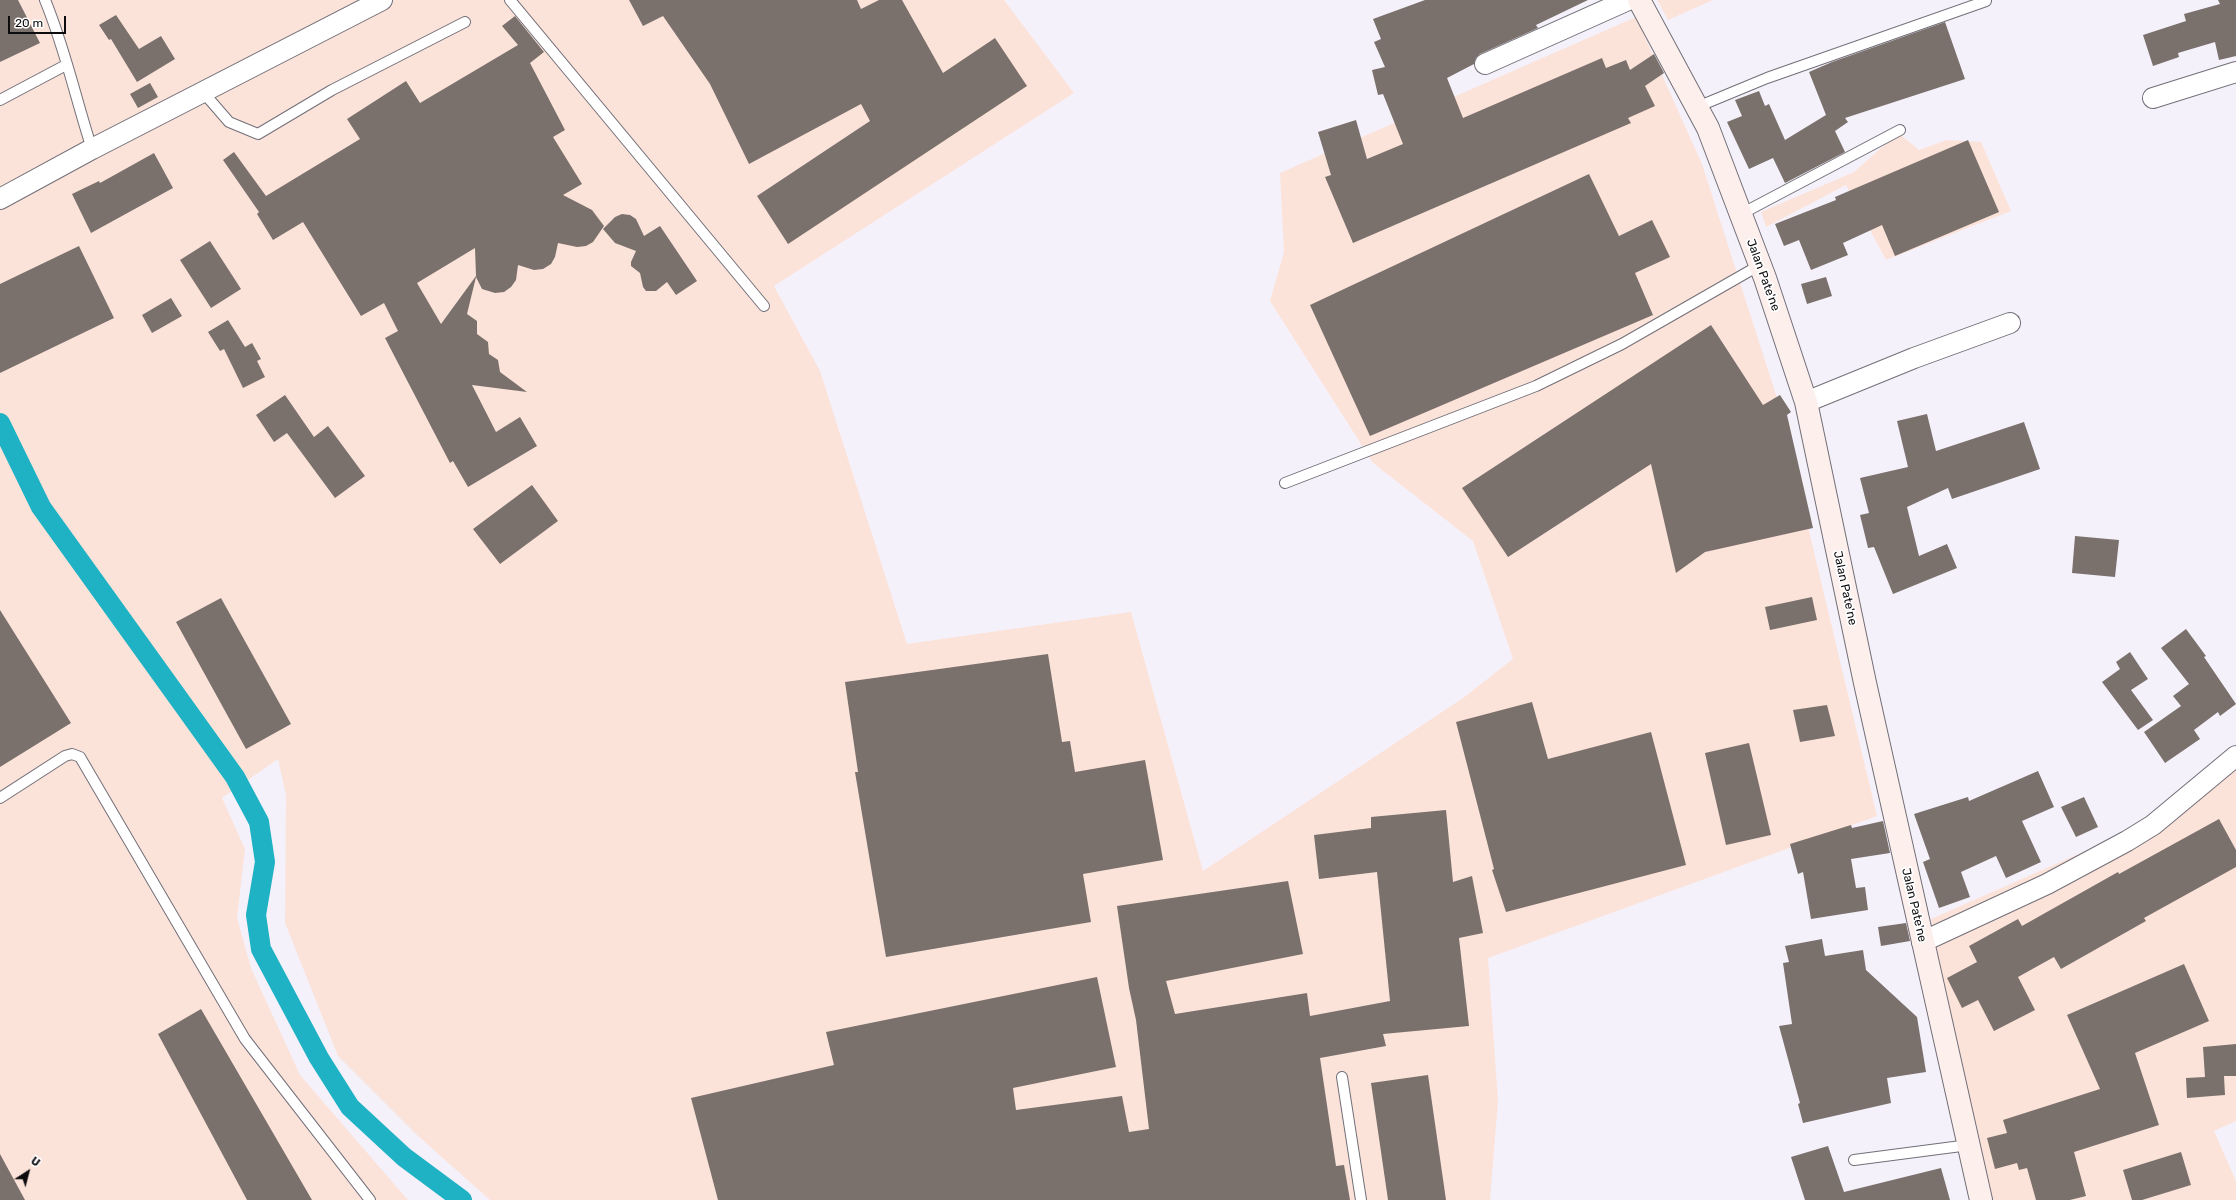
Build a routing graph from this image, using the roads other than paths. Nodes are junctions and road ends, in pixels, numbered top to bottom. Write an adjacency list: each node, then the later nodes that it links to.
1 (46, 0): 9 (lane)
2 (382, 0): 11 (street)
3 (510, 0): 20 (lane)
4 (1628, 0): 8 (street)
5 (1639, 0): 14 (street, Jalan Pate'ne)
6 (1986, 0): 14 (lane)
7 (465, 22): 11 (lane)
8 (1485, 64)
9 (66, 65): 13 (lane); 16 (lane)
10 (2236, 72): 12 (street)
11 (203, 92): 16 (street)
12 (2153, 98)
13 (0, 100)
14 (1697, 107): 18 (street, Jalan Pate'ne)
15 (1900, 130): 18 (lane)
16 (92, 149): 17 (street)
17 (0, 199)
18 (1741, 214): 19 (street, Jalan Pate'ne)
19 (1760, 265): 22 (street, Jalan Pate'ne); 23 (lane)
20 (764, 306)
21 (2010, 322): 22 (street)
22 (1806, 402): 26 (street, Jalan Pate'ne)
23 (1285, 483)
24 (2236, 756): 26 (street)
25 (0, 798): 30 (lane)
26 (1922, 942): 28 (street, Jalan Pate'ne)
27 (1342, 1077): 31 (lane)
28 (1969, 1145): 29 (lane); 32 (street, Jalan Pate'ne)
29 (1854, 1160)
30 (370, 1200)
31 (1361, 1200)
32 (1981, 1200)

